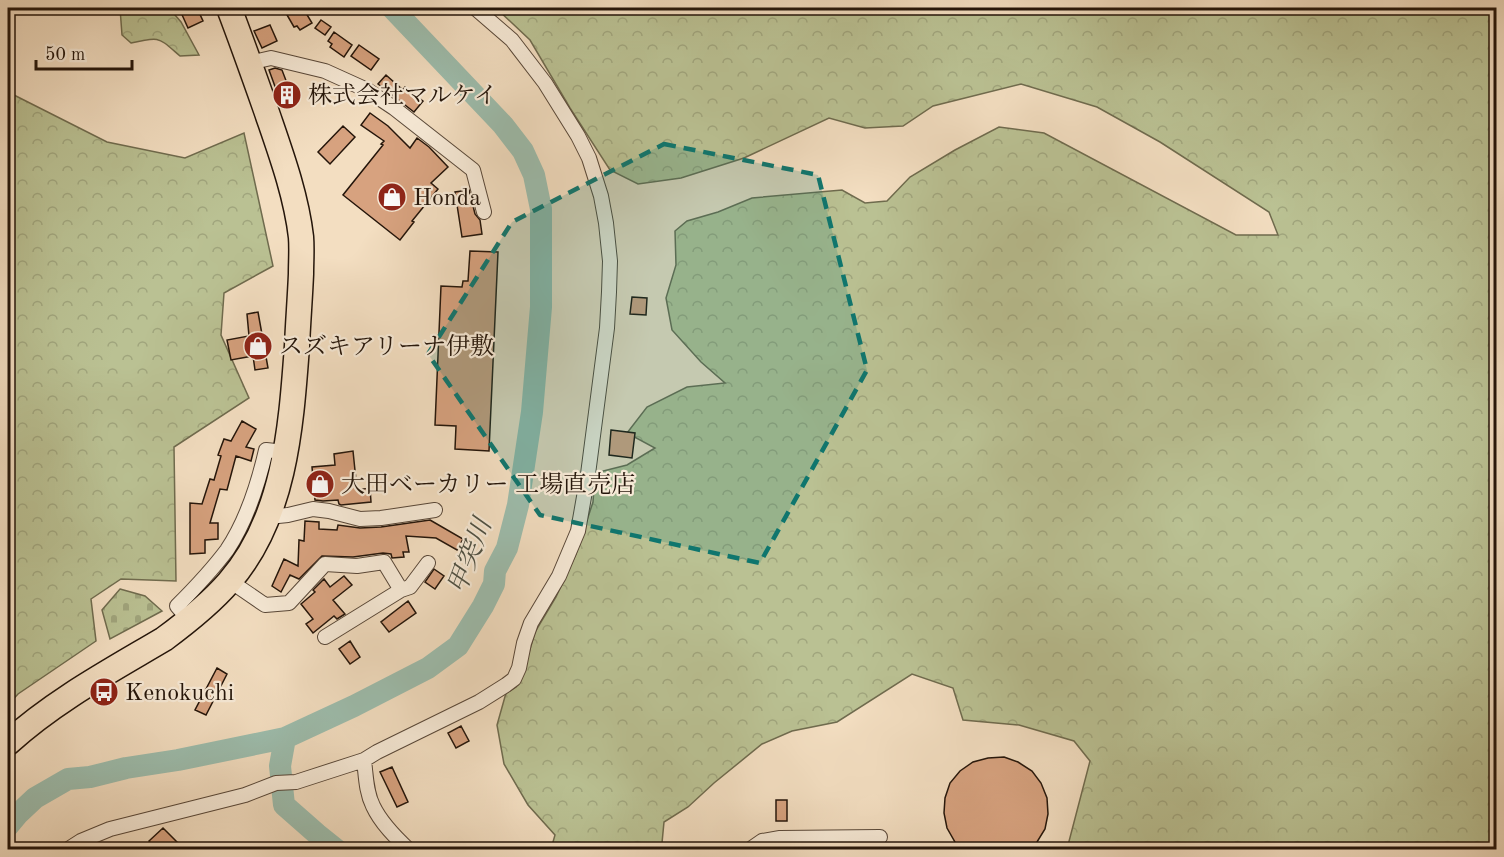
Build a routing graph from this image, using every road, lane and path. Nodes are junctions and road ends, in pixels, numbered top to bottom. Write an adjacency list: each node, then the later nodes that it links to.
1 (229, 8): 3 (highway)
2 (475, 8): 16 (street)
3 (249, 63): 4 (street); 5 (highway)
4 (484, 212)
5 (285, 452): 8 (highway); 13 (street)
6 (435, 510): 8 (street)
7 (1497, 513): 9 (path)
8 (268, 517): 11 (highway)
9 (1497, 549)
10 (428, 563): 12 (street)
11 (230, 581): 12 (street); 13 (highway)
12 (402, 590): 14 (street)
13 (189, 620): 15 (highway)
14 (325, 637)
15 (8, 743)
16 (364, 760): 18 (street); 19 (street)
17 (880, 837): 20 (street)
18 (67, 849)
19 (409, 849)
20 (749, 849)

